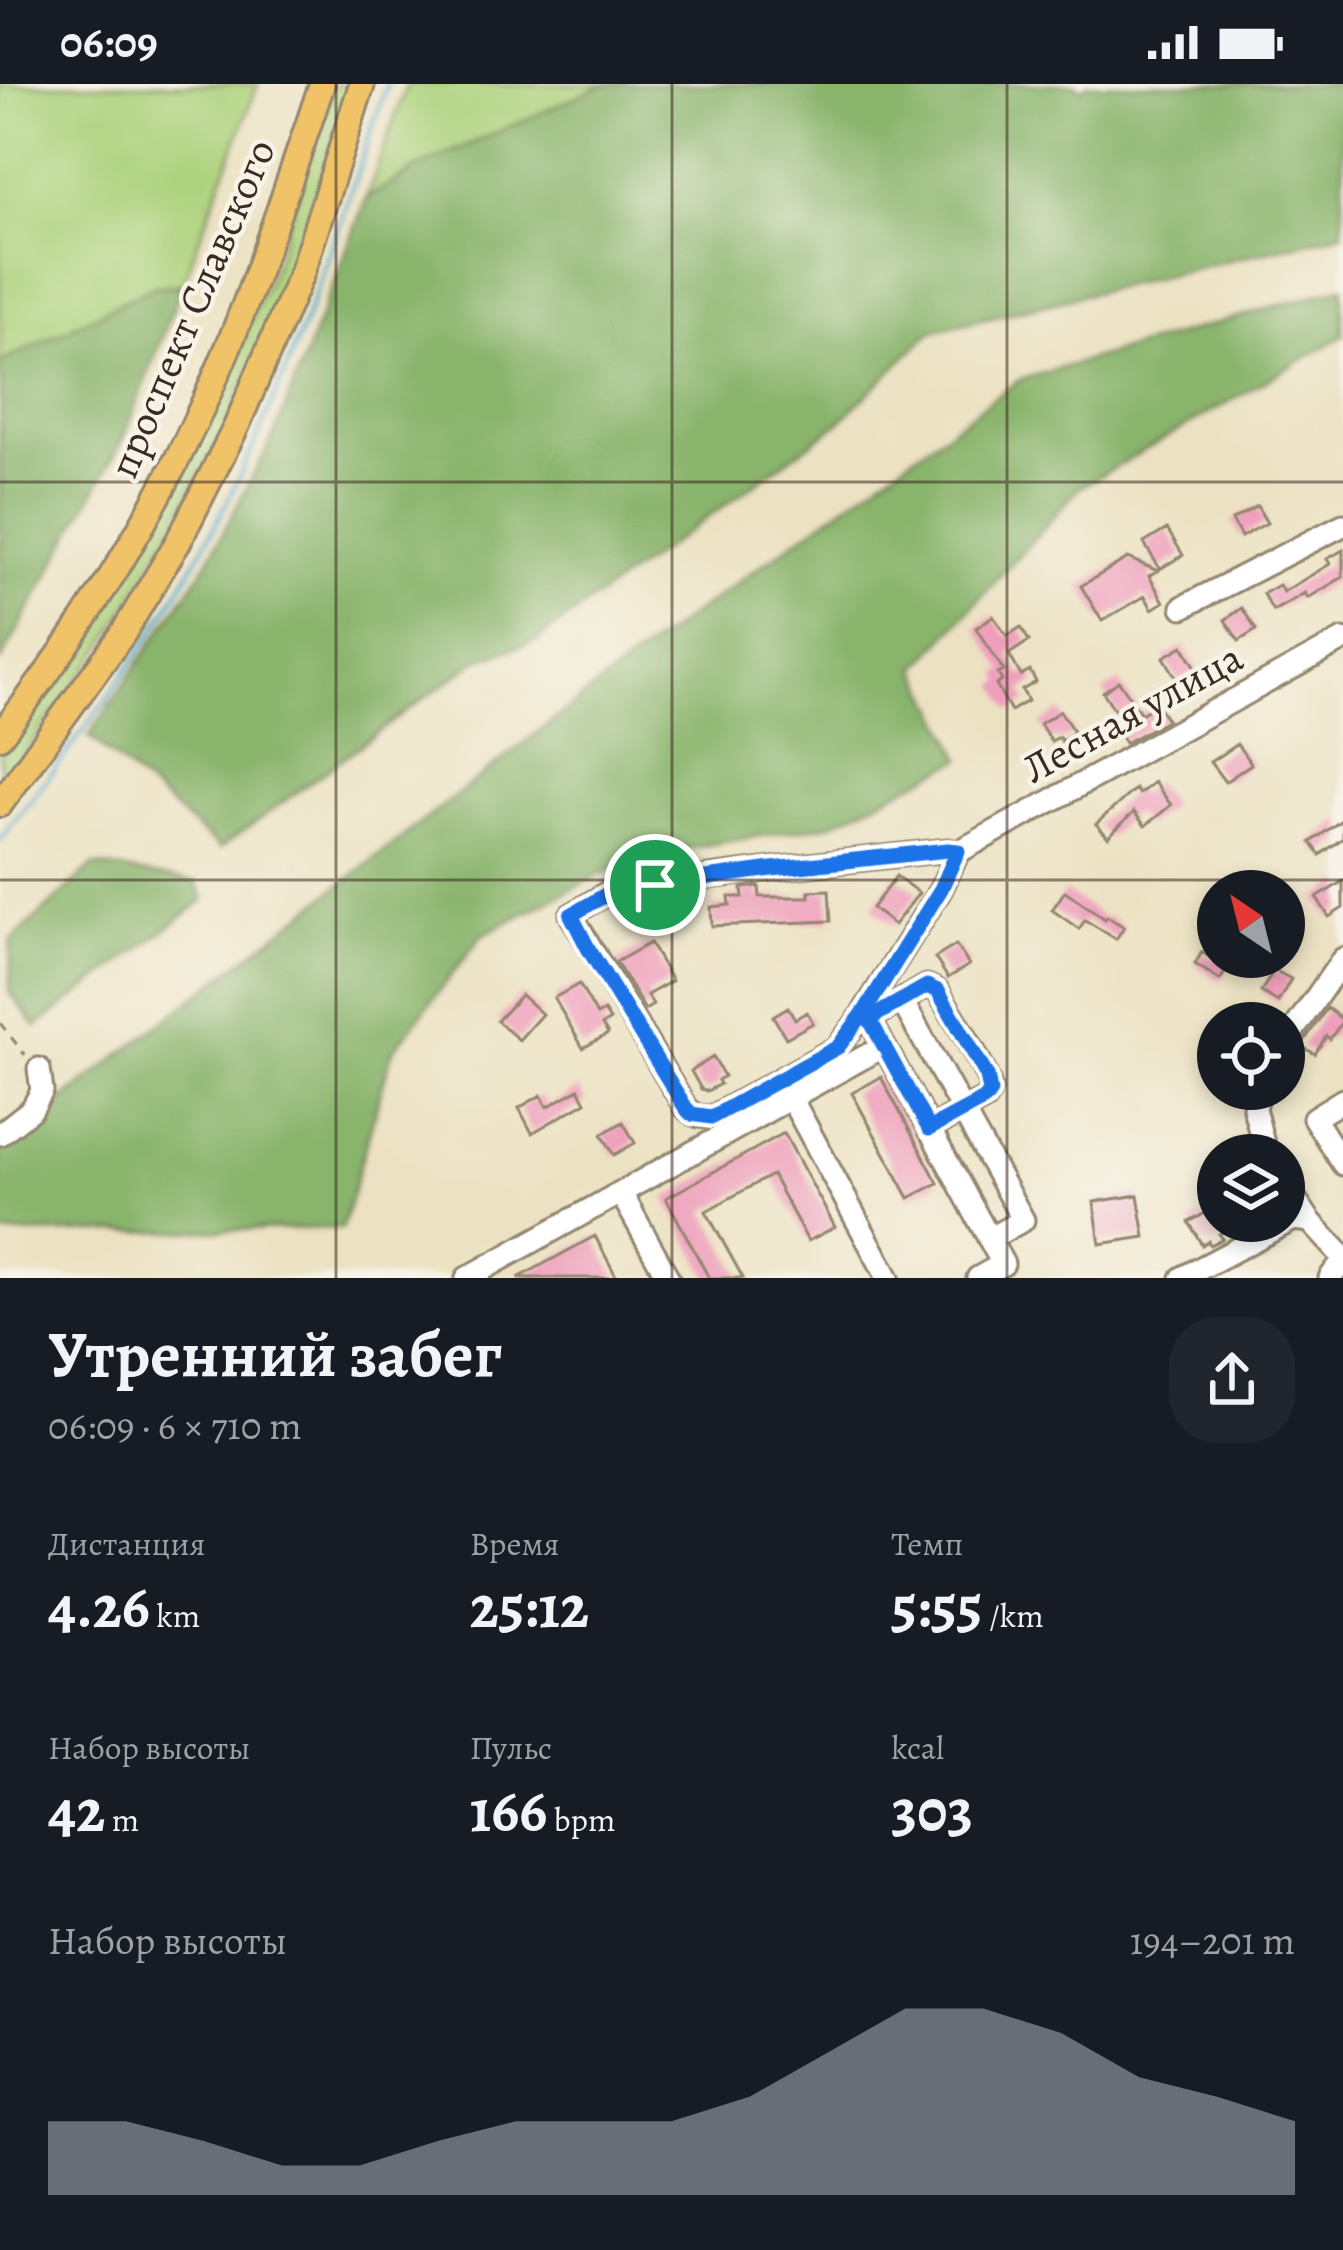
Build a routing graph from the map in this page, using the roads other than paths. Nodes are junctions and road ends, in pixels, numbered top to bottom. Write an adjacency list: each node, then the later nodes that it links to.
1 (322, 84): 6 (main road, проспект Славского)
2 (362, 84): 7 (main road, проспект Славского)
3 (1343, 525): 4 (street)
4 (1183, 607)
5 (1343, 640): 8 (street, Лесная улица)
6 (0, 736)
7 (0, 804)
8 (958, 851): 12 (street); 12 (street)
9 (1343, 959): 11 (street)
10 (902, 1001): 12 (street); 17 (street); 17 (street)
11 (1305, 1014)
12 (867, 1015): 13 (street)
13 (884, 1046): 15 (street); 18 (street)
14 (39, 1069): 19 (street)
15 (791, 1098): 21 (street); 28 (street)
16 (1343, 1100): 20 (street)
17 (963, 1111): 18 (street); 24 (street)
18 (929, 1129): 24 (street)
19 (0, 1134)
20 (1343, 1164)
21 (621, 1192): 26 (street); 27 (street)
22 (1305, 1214): 23 (street)
23 (1310, 1221): 25 (street); 30 (street)
24 (989, 1240): 29 (street)
25 (1343, 1259): 31 (street)
26 (467, 1278)
27 (668, 1278)
28 (888, 1278)
29 (978, 1278)
30 (1182, 1278)
31 (1330, 1278)

